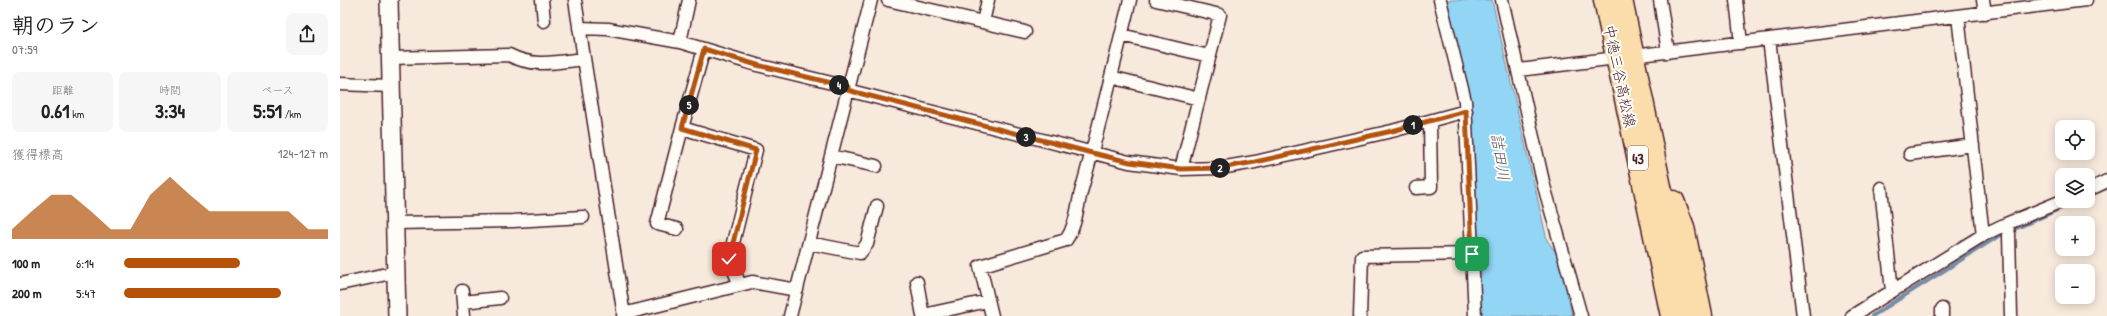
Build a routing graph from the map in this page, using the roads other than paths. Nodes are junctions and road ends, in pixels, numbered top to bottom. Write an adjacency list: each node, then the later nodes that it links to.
1 (389, 0): 31 (street)
2 (542, 0): 20 (street)
3 (575, 0): 22 (street)
4 (689, 0): 26 (street)
5 (871, 0): 38 (street)
6 (888, 0): 21 (street)
7 (988, 0): 21 (street)
8 (1130, 0): 24 (street)
9 (1156, 0): 30 (street)
10 (1440, 0): 40 (street)
11 (1502, 0): 34 (street)
12 (1604, 0): 32 (main road, 中徳三谷高松線 / 43)
13 (1622, 0): 32 (main road, 中徳三谷高松線 / 43)
14 (1660, 0): 29 (street)
15 (1736, 0): 27 (street)
16 (1983, 0): 18 (street)
17 (2086, 0): 18 (street)
18 (1985, 12): 19 (street)
19 (1958, 16): 25 (street); 43 (street)
20 (544, 21)
21 (983, 22): 23 (street)
22 (579, 28): 26 (street); 33 (street)
23 (1024, 32)
24 (1121, 35): 30 (street); 35 (street)
25 (1769, 39): 27 (street); 85 (street)
26 (680, 42): 28 (street)
27 (1741, 43): 29 (street)
28 (704, 49): 38 (street); 42 (street)
29 (1668, 52): 32 (street)
30 (1210, 56): 39 (street)
31 (390, 58): 33 (street); 37 (street)
32 (1624, 58): 34 (street); 47 (main road, 中徳三谷高松線 / 43); 50 (main road, 中徳三谷高松線 / 43)
33 (584, 59): 72 (street)
34 (1519, 70): 80 (street)
35 (1111, 77): 39 (street); 44 (street)
36 (340, 84): 37 (street)
37 (390, 86): 58 (street)
38 (847, 89): 44 (street); 46 (street)
39 (1199, 99): 49 (street)
40 (1466, 111): 41 (street); 63 (street)
41 (1430, 121): 49 (street); 53 (street)
42 (682, 128): 60 (street); 67 (street)
43 (1973, 145): 45 (street); 61 (street)
44 (1092, 153): 49 (street); 71 (street)
45 (1910, 154)
46 (831, 156): 48 (street); 62 (street)
47 (1656, 157): 83 (main road, 中徳三谷高松線 / 43); 84 (main road)
48 (876, 166)
49 (1181, 169)
50 (1641, 174): 81 (main road); 82 (main road, 中徳三谷高松線 / 43)
51 (2107, 181): 52 (street)
52 (2095, 187)
53 (1416, 188)
54 (1881, 188): 69 (street)
55 (2055, 204): 59 (street)
56 (877, 206): 62 (street)
57 (583, 217): 58 (street)
58 (394, 223): 64 (street)
59 (2006, 224): 61 (street); 87 (street)
60 (677, 229)
61 (1983, 235): 69 (street)
62 (809, 243): 68 (street)
63 (1472, 254): 78 (street); 79 (street)
64 (396, 272): 66 (street); 73 (street)
65 (917, 282): 76 (street)
66 (340, 284)
67 (740, 285): 68 (street); 72 (street)
68 (797, 290): 75 (street)
69 (1892, 291): 86 (street)
70 (500, 298): 74 (street)
71 (988, 301): 76 (street); 77 (street)
72 (623, 315)
73 (397, 316)
74 (464, 316)
75 (790, 316)
76 (923, 316)
77 (992, 316)
78 (1360, 316)
79 (1475, 316)
80 (1581, 316)
81 (1658, 316)
82 (1671, 316)
83 (1688, 316)
84 (1702, 316)
85 (1803, 316)
86 (1852, 316)
87 (2011, 316)

